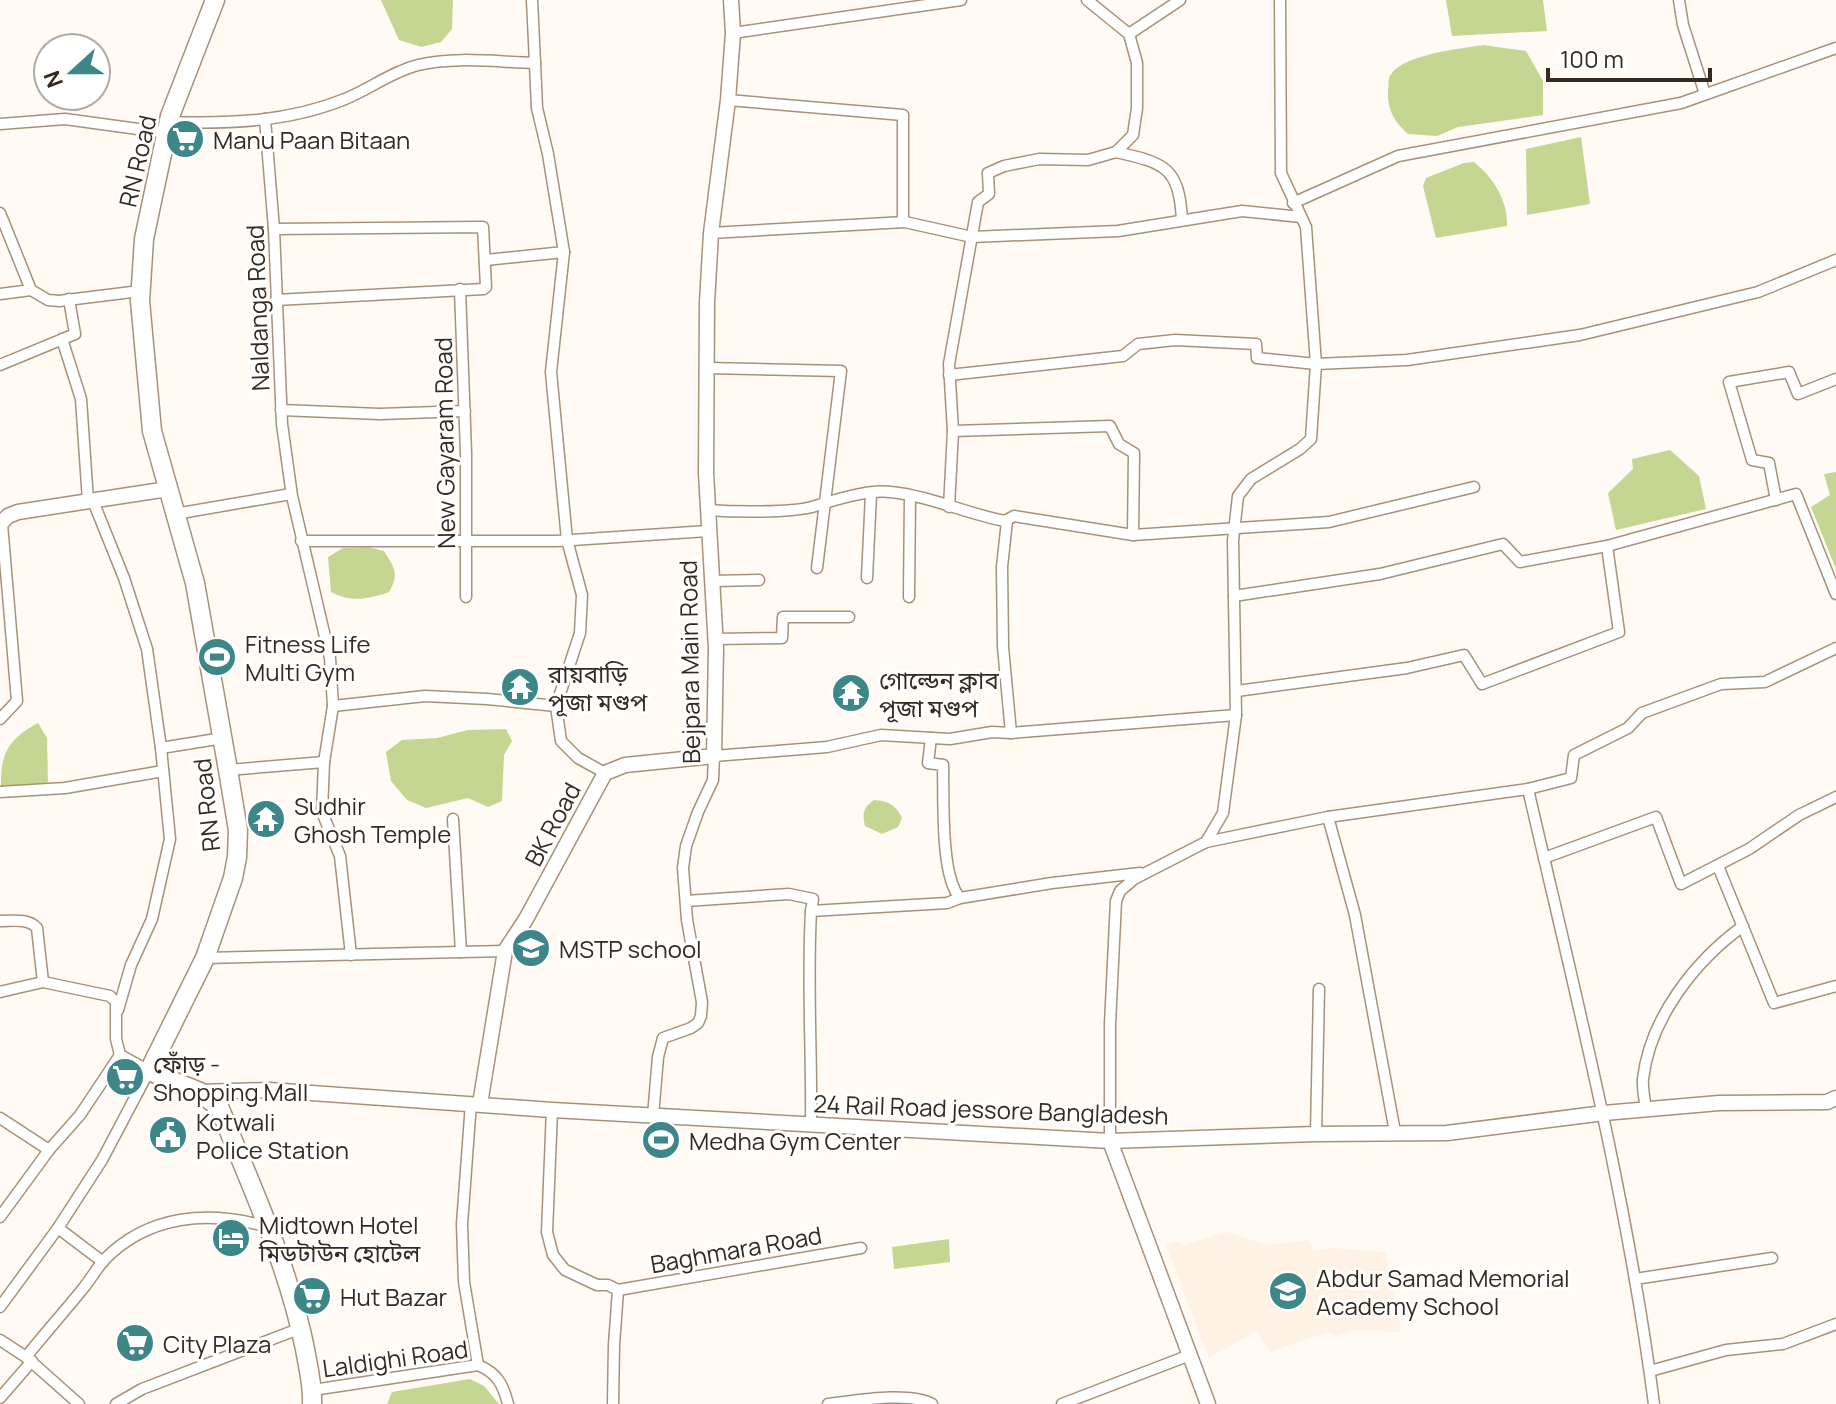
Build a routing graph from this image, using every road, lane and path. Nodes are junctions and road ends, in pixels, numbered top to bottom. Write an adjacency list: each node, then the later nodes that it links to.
1 (215, 0): 18 (highway, RN Road)
2 (532, 0): 13 (street)
3 (731, 0): 10 (street, Bejpara Main Road)
4 (961, 0): 9 (street)
5 (1087, 0): 11 (street)
6 (1180, 0): 11 (street)
7 (1280, 0): 20 (street)
8 (1679, 0): 14 (street)
9 (901, 4): 10 (street)
10 (733, 33): 15 (street, Bejpara Main Road)
11 (1129, 34): 19 (street)
12 (1836, 48): 14 (street)
13 (535, 63): 16 (street); 28 (street)
14 (1705, 94): 20 (street)
15 (728, 100): 24 (street); 26 (street, Bejpara Main Road)
16 (265, 119): 18 (street); 25 (street, Naldanga Road)
17 (0, 124): 18 (street)
18 (168, 128): 33 (highway, RN Road)
19 (1116, 152): 23 (street); 27 (street)
20 (1293, 203): 22 (street)
21 (0, 213): 32 (street)
22 (1301, 217): 23 (street); 38 (street)
23 (1182, 220): 27 (street)
24 (903, 222): 26 (street); 27 (street)
25 (274, 229): 29 (street); 36 (street, Naldanga Road)
26 (711, 233): 40 (street, Bejpara Main Road)
27 (972, 237): 41 (street)
28 (564, 252): 29 (street); 63 (street)
29 (486, 260): 31 (street)
30 (1836, 260): 38 (street)
31 (460, 289): 36 (street); 44 (street, New Gayaram Road)
32 (31, 290): 34 (street); 35 (street)
33 (140, 291): 35 (street); 47 (highway, RN Road)
34 (0, 294)
35 (69, 299): 37 (street)
36 (276, 300): 43 (street, Naldanga Road)
37 (62, 339): 39 (street); 52 (street)
38 (1316, 364): 41 (street); 59 (street)
39 (0, 365)
40 (707, 368): 53 (street); 55 (street, Bejpara Main Road)
41 (949, 375): 45 (street)
42 (1836, 379): 51 (street)
43 (281, 410): 44 (street); 48 (street, Naldanga Road)
44 (465, 411): 62 (street, New Gayaram Road)
45 (953, 431): 54 (street); 61 (street)
46 (1474, 487): 59 (street)
47 (168, 489): 52 (street); 56 (highway, RN Road)
48 (291, 494): 56 (street); 64 (street, Naldanga Road)
49 (871, 494): 50 (street); 53 (street); 67 (street)
50 (910, 496): 54 (street); 73 (street)
51 (1776, 500): 65 (street); 70 (street)
52 (91, 501): 58 (street); 85 (street)
53 (826, 501): 55 (street); 66 (street)
54 (949, 507): 57 (street)
55 (707, 510): 60 (street, Bejpara Main Road)
56 (175, 514): 83 (highway, RN Road)
57 (1005, 521): 61 (street); 82 (street)
58 (1, 524): 81 (street)
59 (1234, 528): 61 (street); 71 (street)
60 (708, 531): 63 (street); 69 (street, Bejpara Main Road)
61 (1133, 535)
62 (464, 539): 63 (street); 64 (street); 72 (street, New Gayaram Road)
63 (567, 540): 79 (street)
64 (301, 541): 78 (street, Naldanga Road)
65 (1607, 546): 71 (street); 77 (street)
66 (817, 568)
67 (867, 578)
68 (759, 580): 69 (street)
69 (712, 581): 75 (street, Bejpara Main Road)
70 (1836, 594)
71 (1234, 596): 77 (street)
72 (466, 597)
73 (909, 597)
74 (849, 617): 75 (street)
75 (715, 639): 86 (street, Bejpara Main Road)
76 (1836, 648): 91 (street)
77 (1237, 691): 80 (street)
78 (333, 706): 79 (street); 87 (street, Naldanga Road)
79 (556, 706): 90 (street)
80 (1236, 715): 82 (street); 96 (street)
81 (0, 719)
82 (1011, 733): 84 (street)
83 (223, 738): 85 (street); 88 (highway, RN Road)
84 (931, 738): 86 (street); 100 (street)
85 (161, 748): 89 (street)
86 (714, 756): 90 (street, BK Road); 101 (street, Bejpara Main Road)
87 (324, 762): 88 (street); 107 (street, Naldanga Road)
88 (228, 770): 108 (highway, RN Road)
89 (163, 771): 92 (street); 113 (street)
90 (605, 773): 105 (street, BK Road)
91 (1528, 789): 94 (street); 97 (street)
92 (0, 792)
93 (1836, 797): 98 (street)
94 (1328, 817): 96 (street); 125 (street)
95 (453, 819): 106 (street)
96 (1206, 842): 99 (street)
97 (1544, 858): 98 (street); 121 (street)
98 (1718, 866): 104 (street)
99 (1148, 872): 100 (street); 127 (street)
100 (960, 898): 102 (street)
101 (686, 901): 102 (street); 122 (street, Bejpara Main Road)
102 (811, 911): 124 (street)
103 (0, 921): 109 (street)
104 (1743, 926): 110 (street); 120 (street)
105 (505, 951): 106 (street); 118 (street, BK Road)
106 (461, 952): 107 (street)
107 (351, 955): 108 (street)
108 (205, 958): 115 (highway, RN Road)
109 (43, 982): 112 (street); 113 (street)
110 (1836, 986)
111 (1319, 989): 126 (street)
112 (0, 992)
113 (118, 1010): 114 (street)
114 (120, 1055): 115 (street); 128 (street)
115 (149, 1071): 116 (highway); 131 (street)
116 (200, 1092): 118 (street, 24 Rail Road jessore Bangladesh); 130 (highway)
117 (1833, 1101): 120 (street, 24 Rail Road jessore Bangladesh)
118 (475, 1104): 119 (street, 24 Rail Road jessore Bangladesh); 143 (street)
119 (552, 1110): 122 (street, 24 Rail Road jessore Bangladesh); 136 (street)
120 (1646, 1110): 121 (street, 24 Rail Road jessore Bangladesh)
121 (1604, 1113): 125 (street, 24 Rail Road jessore Bangladesh); 135 (street)
122 (653, 1116): 124 (street, 24 Rail Road jessore Bangladesh)
123 (0, 1118): 128 (street)
124 (811, 1125): 127 (street, 24 Rail Road jessore Bangladesh)
125 (1395, 1132): 126 (street, 24 Rail Road jessore Bangladesh)
126 (1316, 1134): 127 (street, 24 Rail Road jessore Bangladesh)
127 (1110, 1141): 141 (street)
128 (49, 1150): 129 (street)
129 (0, 1217)
130 (268, 1227): 134 (street); 139 (highway)
131 (58, 1228): 134 (street); 137 (street)
132 (861, 1248): 136 (street, Baghmara Road)
133 (1772, 1258): 135 (street)
134 (103, 1262): 142 (street)
135 (1635, 1279): 144 (street)
136 (618, 1290): 150 (street)
137 (0, 1307)
138 (1836, 1324): 144 (street)
139 (301, 1328): 145 (highway); 148 (street)
140 (0, 1340): 142 (street)
141 (1190, 1355): 153 (street); 154 (street)
142 (29, 1359): 146 (street); 147 (street)
143 (478, 1365): 145 (street, Laldighi Road); 149 (street, Laldighi Road)
144 (1650, 1371): 155 (street)
145 (312, 1397)
146 (0, 1398)
147 (79, 1404)
148 (116, 1404)
149 (508, 1404)
150 (613, 1404)
151 (828, 1404): 152 (street)
152 (932, 1404)
153 (1062, 1404)
154 (1208, 1404)
155 (1654, 1404)

